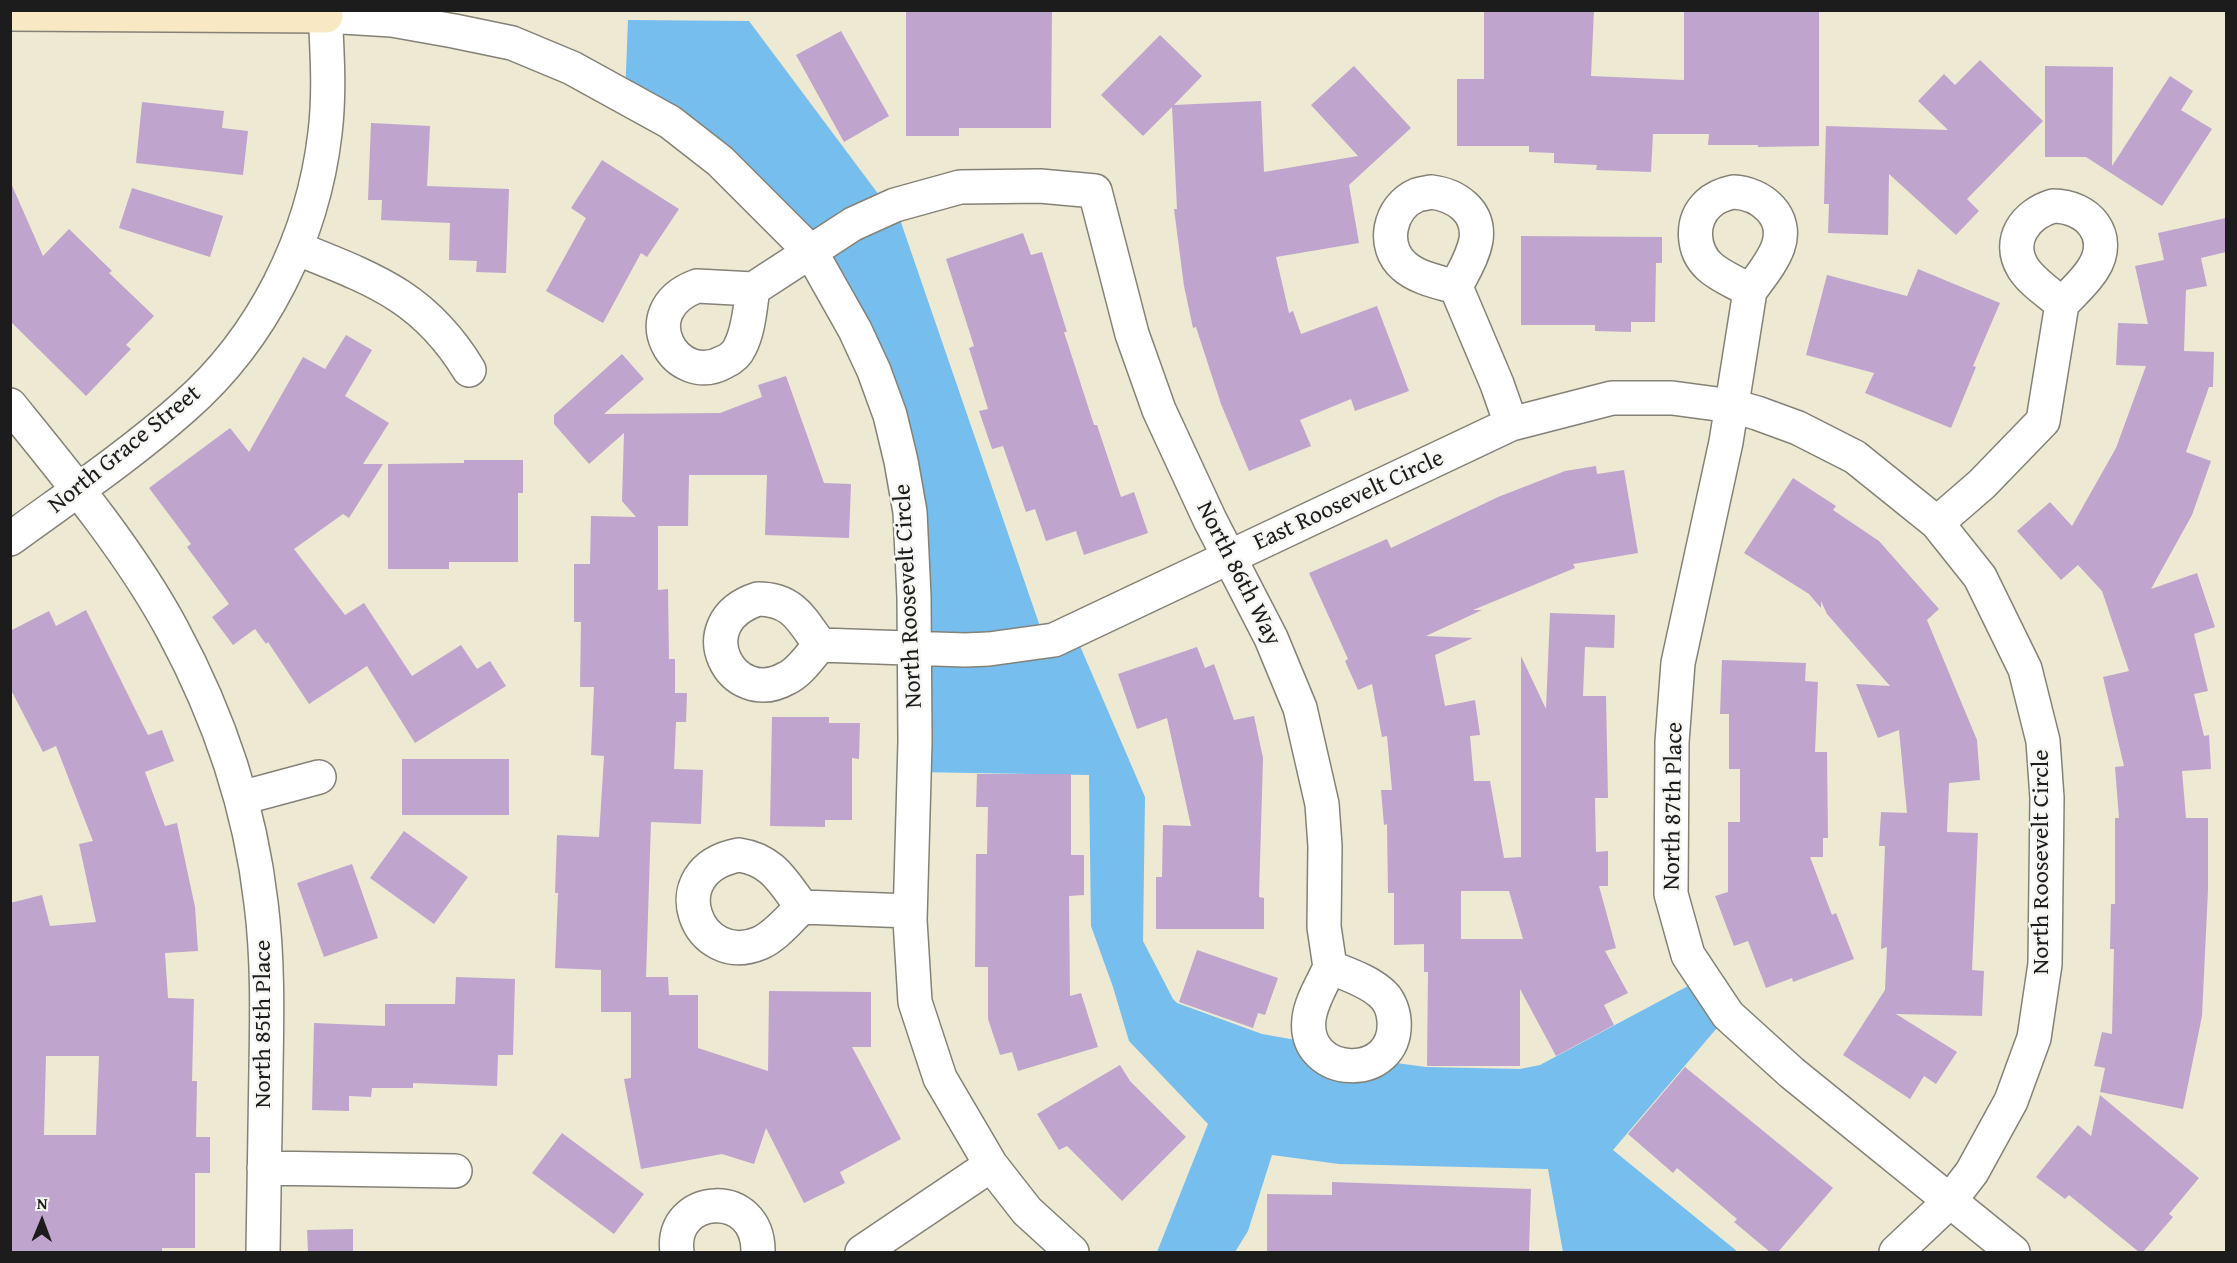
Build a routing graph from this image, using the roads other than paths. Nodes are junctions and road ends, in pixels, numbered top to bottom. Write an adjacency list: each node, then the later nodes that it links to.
1 (326, 13): 2 (street); 3 (street, North Grace Street); 4 (street, North Roosevelt Circle)
2 (10, 14)
3 (296, 248): 9 (street); 13 (street, North Grace Street)
4 (811, 252): 6 (street); 16 (street, North 86th Way); 18 (street, North Roosevelt Circle)
5 (1456, 287): 12 (street)
6 (753, 289)
7 (1750, 291): 11 (street, North 87th Place)
8 (2062, 304): 14 (street)
9 (469, 370)
10 (10, 405): 13 (street, North 85th Place)
11 (1732, 406): 12 (street, North Roosevelt Circle); 14 (street, North Roosevelt Circle); 27 (street, North 87th Place)
12 (1511, 424): 16 (street, East Roosevelt Circle)
13 (76, 490): 15 (street, North Grace Street); 20 (street, North 85th Place)
14 (1937, 522): 27 (street, North Roosevelt Circle)
15 (10, 539)
16 (1229, 558): 18 (street, East Roosevelt Circle); 23 (street, North 86th Way)
17 (820, 645): 18 (street, East Roosevelt Circle)
18 (914, 648): 22 (street, North Roosevelt Circle)
19 (319, 777): 20 (street)
20 (241, 798): 25 (street, North 85th Place)
21 (802, 907): 22 (street)
22 (910, 911): 24 (street, North Roosevelt Circle)
23 (1330, 967)
24 (991, 1165): 31 (street); 32 (street, North Roosevelt Circle)
25 (264, 1168): 26 (street); 28 (street, North 85th Place)
26 (455, 1171)
27 (1949, 1202): 33 (street); 34 (street, North 87th Place)
28 (263, 1252)
29 (677, 1252): 30 (street)
30 (758, 1252)
31 (862, 1252)
32 (1072, 1252)
33 (1896, 1252)
34 (2013, 1252)

